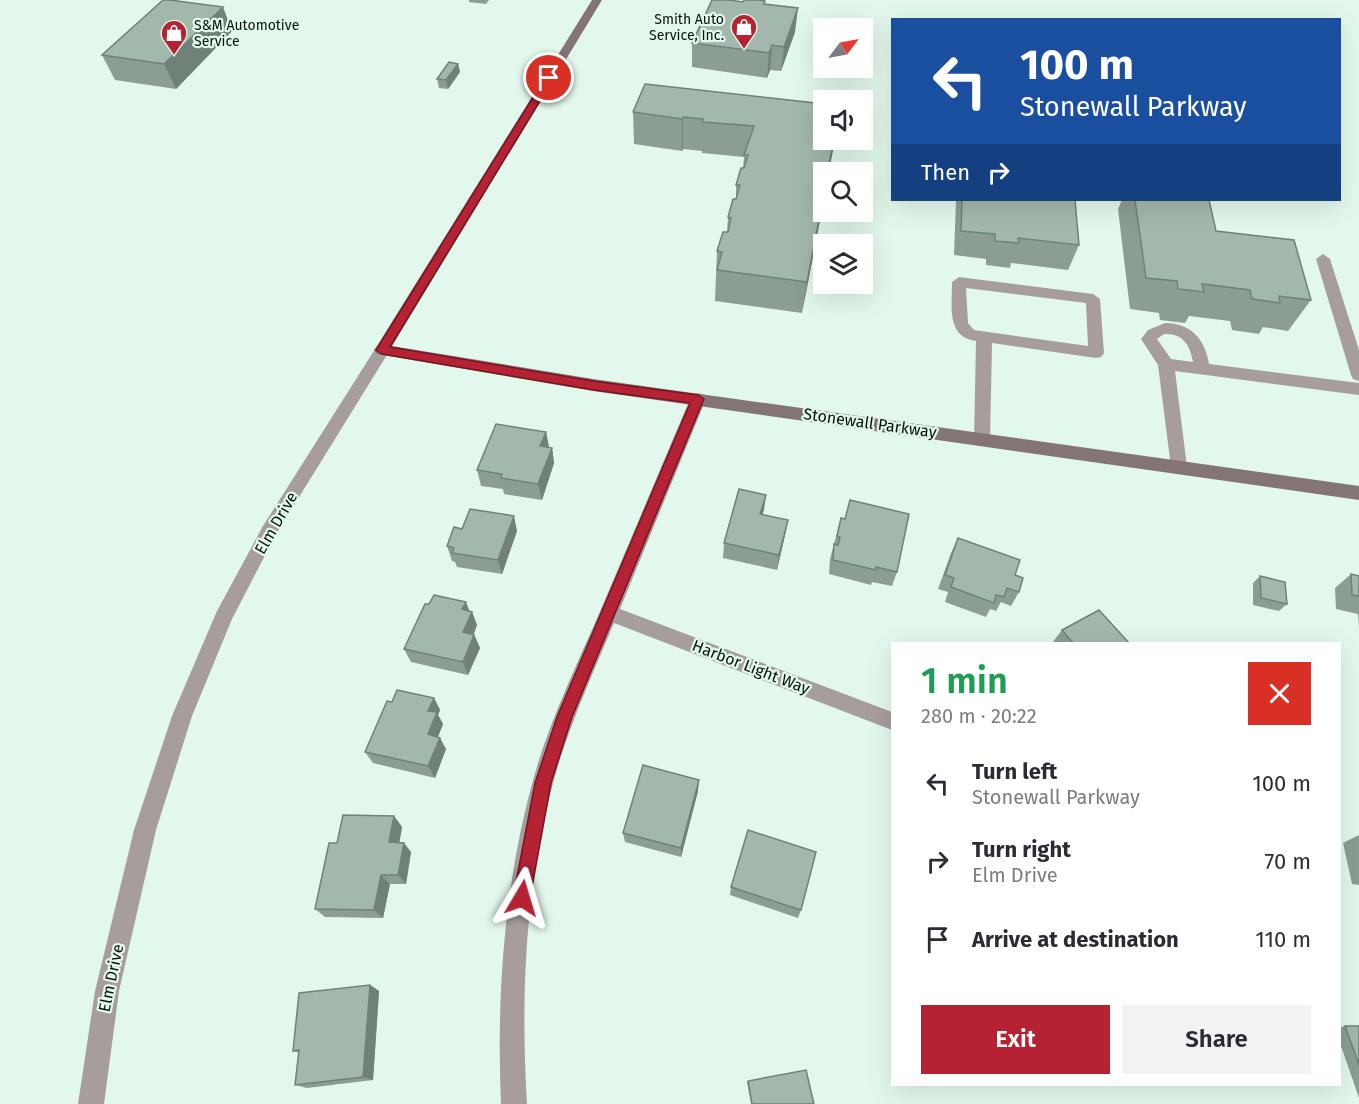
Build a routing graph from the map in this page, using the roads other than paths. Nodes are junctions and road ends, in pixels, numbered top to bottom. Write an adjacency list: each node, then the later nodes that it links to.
1 (597, 0): 4 (street, Elm Drive)
2 (1323, 259): 7 (street)
3 (984, 338): 3 (street); 10 (street)
4 (382, 350): 9 (street, Stonewall Parkway); 15 (street, Elm Drive)
5 (1166, 364): 6 (street); 6 (street); 11 (street)
6 (1202, 369): 8 (street)
7 (1359, 375)
8 (1359, 388)
9 (698, 399): 10 (street, Stonewall Parkway); 13 (street)
10 (982, 439): 11 (street, Stonewall Parkway)
11 (1179, 467): 12 (street, Stonewall Parkway)
12 (1359, 493)
13 (609, 613): 14 (street, Harbor Light Way); 16 (street)
14 (891, 721)
15 (91, 1104)
16 (514, 1104)

